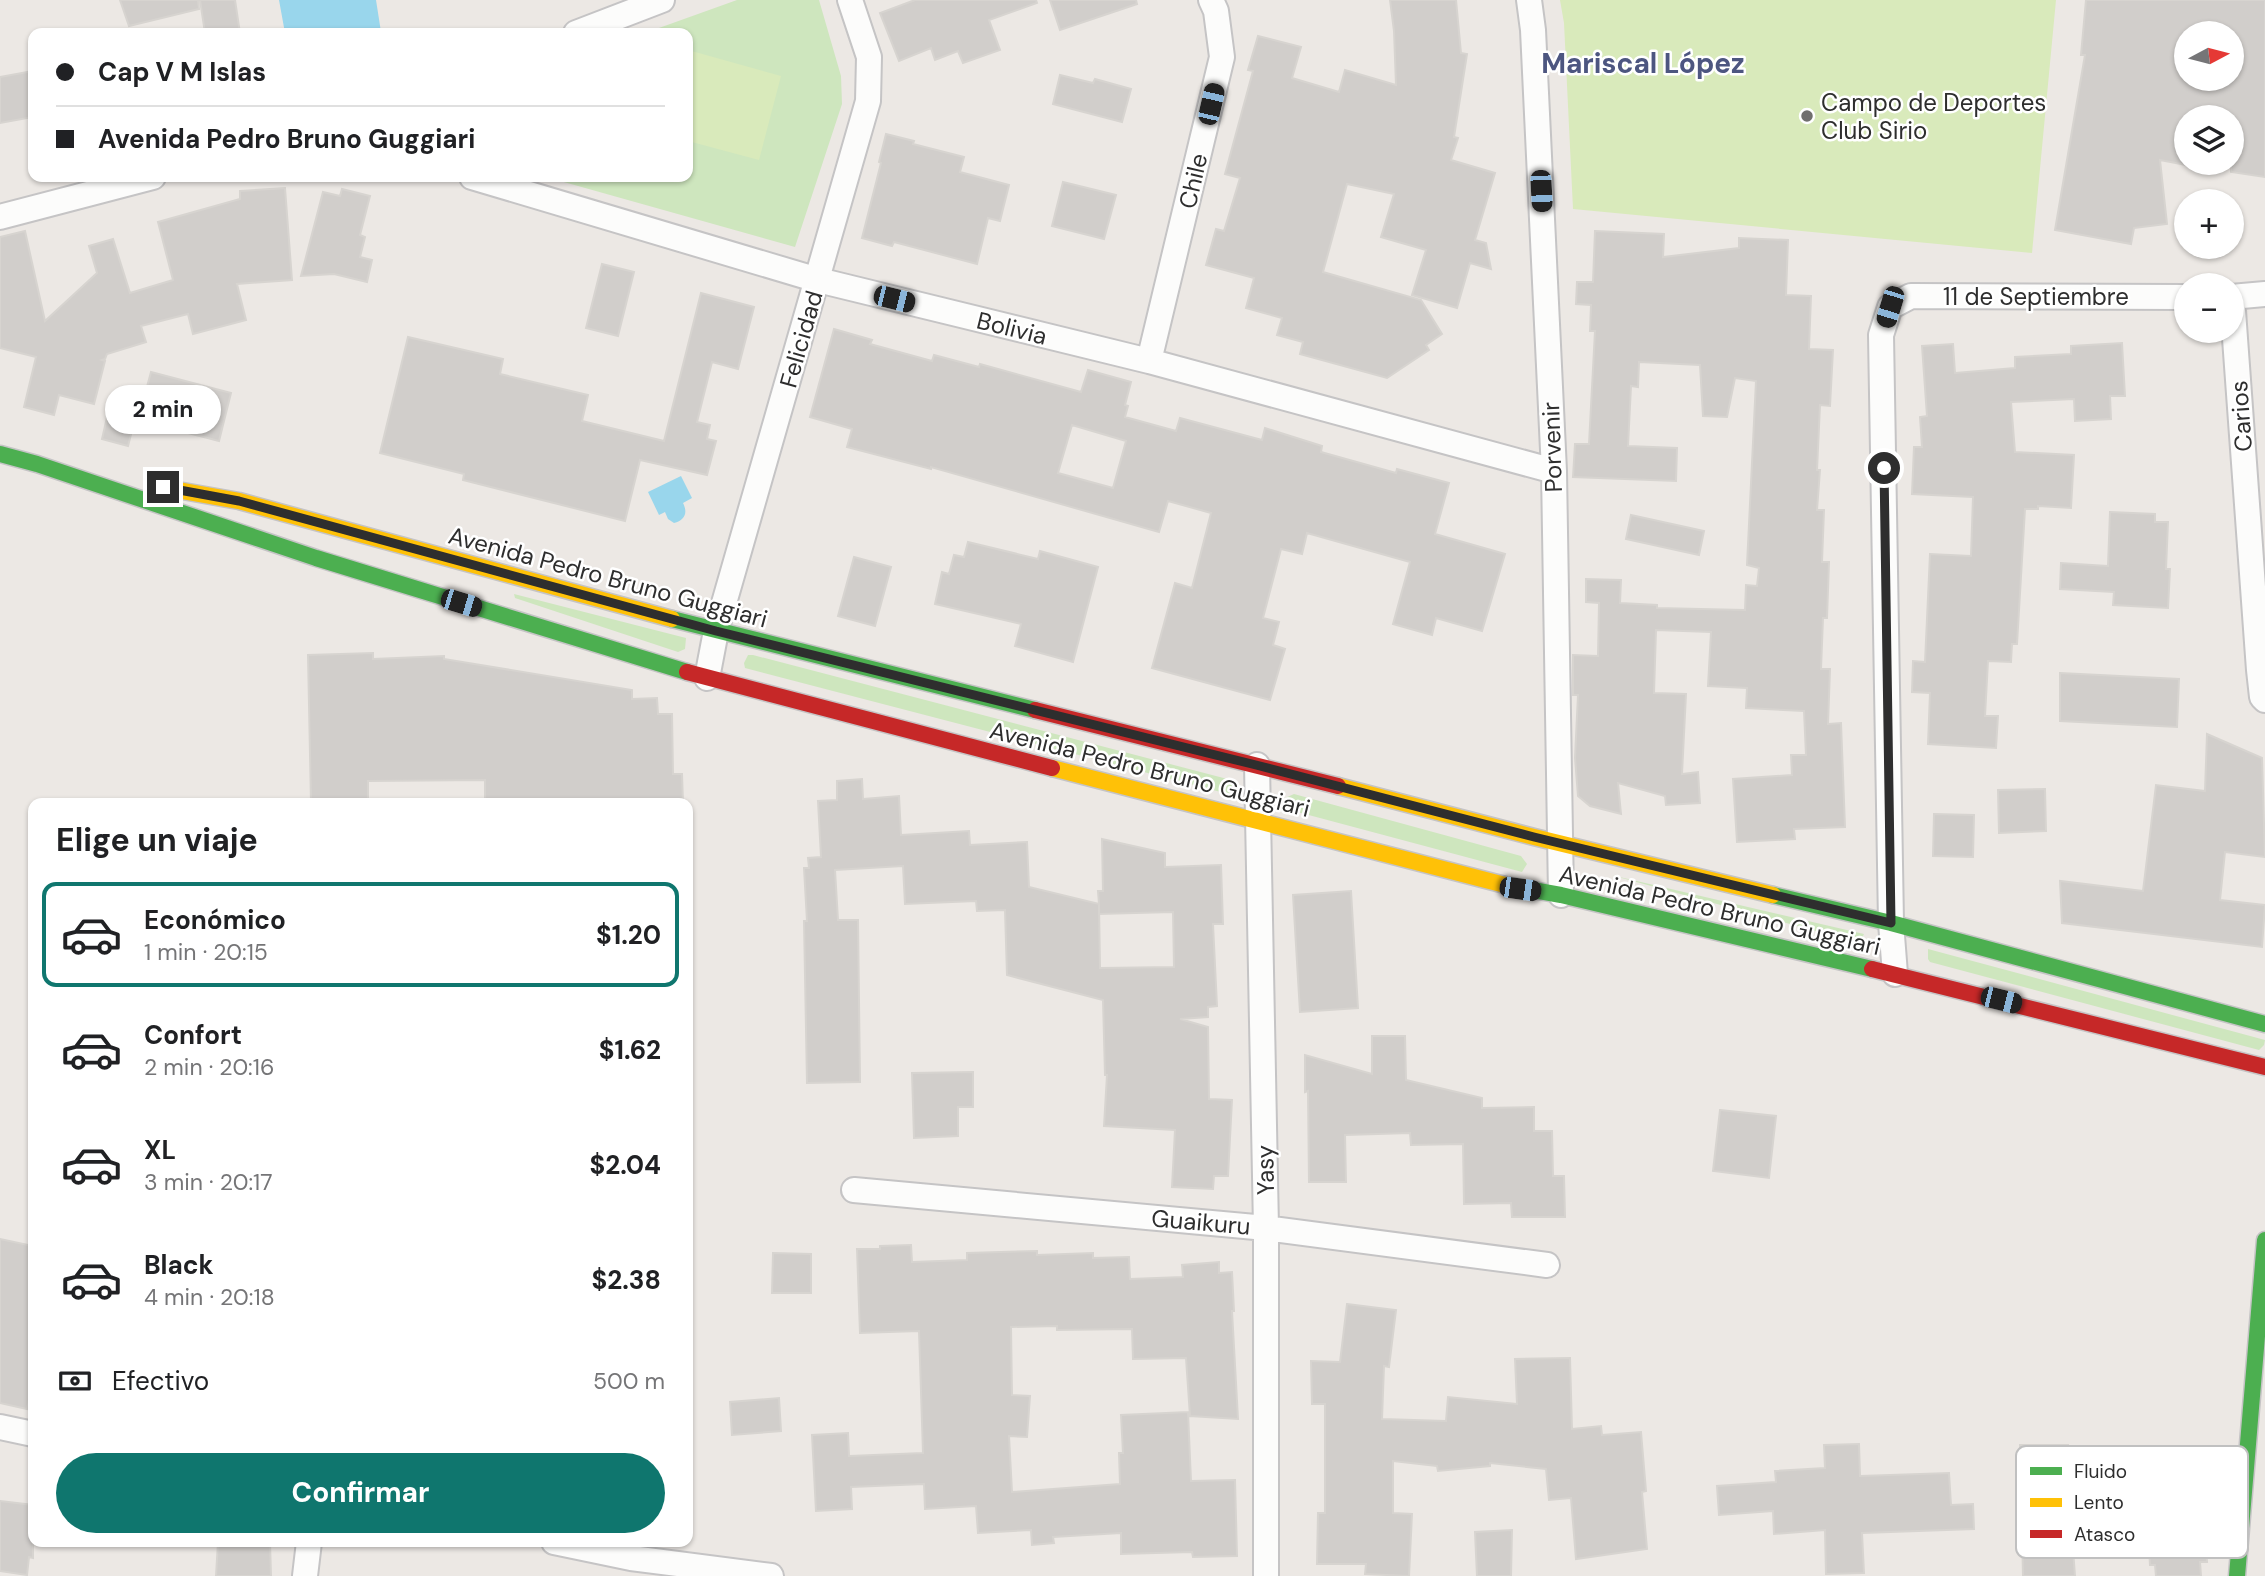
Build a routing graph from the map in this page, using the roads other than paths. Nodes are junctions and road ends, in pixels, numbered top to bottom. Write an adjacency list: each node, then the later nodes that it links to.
1 (662, 0): 5 (street)
2 (850, 0): 9 (street, Felicidad)
3 (1211, 0): 14 (street, Chile)
4 (1529, 0): 17 (street, Porvenir)
5 (589, 28)
6 (134, 182): 8 (street)
7 (489, 182): 9 (street, Bolivia)
8 (0, 217)
9 (818, 280): 14 (street, Bolivia); 18 (street, Felicidad)
10 (2265, 294): 12 (street)
11 (2174, 297): 25 (street, 11 de Septiembre)
12 (2244, 297)
13 (2235, 343): 20 (street, Carios)
14 (1149, 362): 17 (street, Bolivia)
15 (0, 454): 16 (main road, Avenida Pedro Bruno Guggiari)
16 (37, 464): 18 (main road, Avenida Pedro Bruno Guggiari); 19 (main road, Avenida Pedro Bruno Guggiari)
17 (1554, 471): 23 (street, Porvenir)
18 (716, 631): 19 (street, Felicidad); 21 (main road, Avenida Pedro Bruno Guggiari)
19 (707, 678): 22 (main road, Avenida Pedro Bruno Guggiari)
20 (2265, 700)
21 (1256, 765): 22 (street, Yasy); 23 (main road, Avenida Pedro Bruno Guggiari)
22 (1256, 820): 24 (main road, Avenida Pedro Bruno Guggiari); 30 (street, Yasy)
23 (1559, 842): 24 (street, Porvenir); 25 (main road, Avenida Pedro Bruno Guggiari)
24 (1561, 895): 26 (main road, Avenida Pedro Bruno Guggiari)
25 (1891, 923): 26 (street); 27 (main road, Avenida Pedro Bruno Guggiari)
26 (1895, 974): 28 (main road, Avenida Pedro Bruno Guggiari)
27 (2265, 1024)
28 (2265, 1067)
29 (854, 1190): 30 (street, Guaikuru)
30 (1266, 1228): 32 (street, Guaikuru); 43 (street, Yasy)
31 (2265, 1240): 33 (main road)
32 (1547, 1265)
33 (2259, 1405): 36 (main road)
34 (0, 1427): 35 (street)
35 (28, 1433)
36 (2248, 1490)
37 (308, 1547): 41 (street)
38 (569, 1547): 40 (street)
39 (2239, 1558): 44 (main road)
40 (630, 1567): 42 (street)
41 (305, 1576)
42 (771, 1576)
43 (1266, 1576)
44 (2237, 1576)

